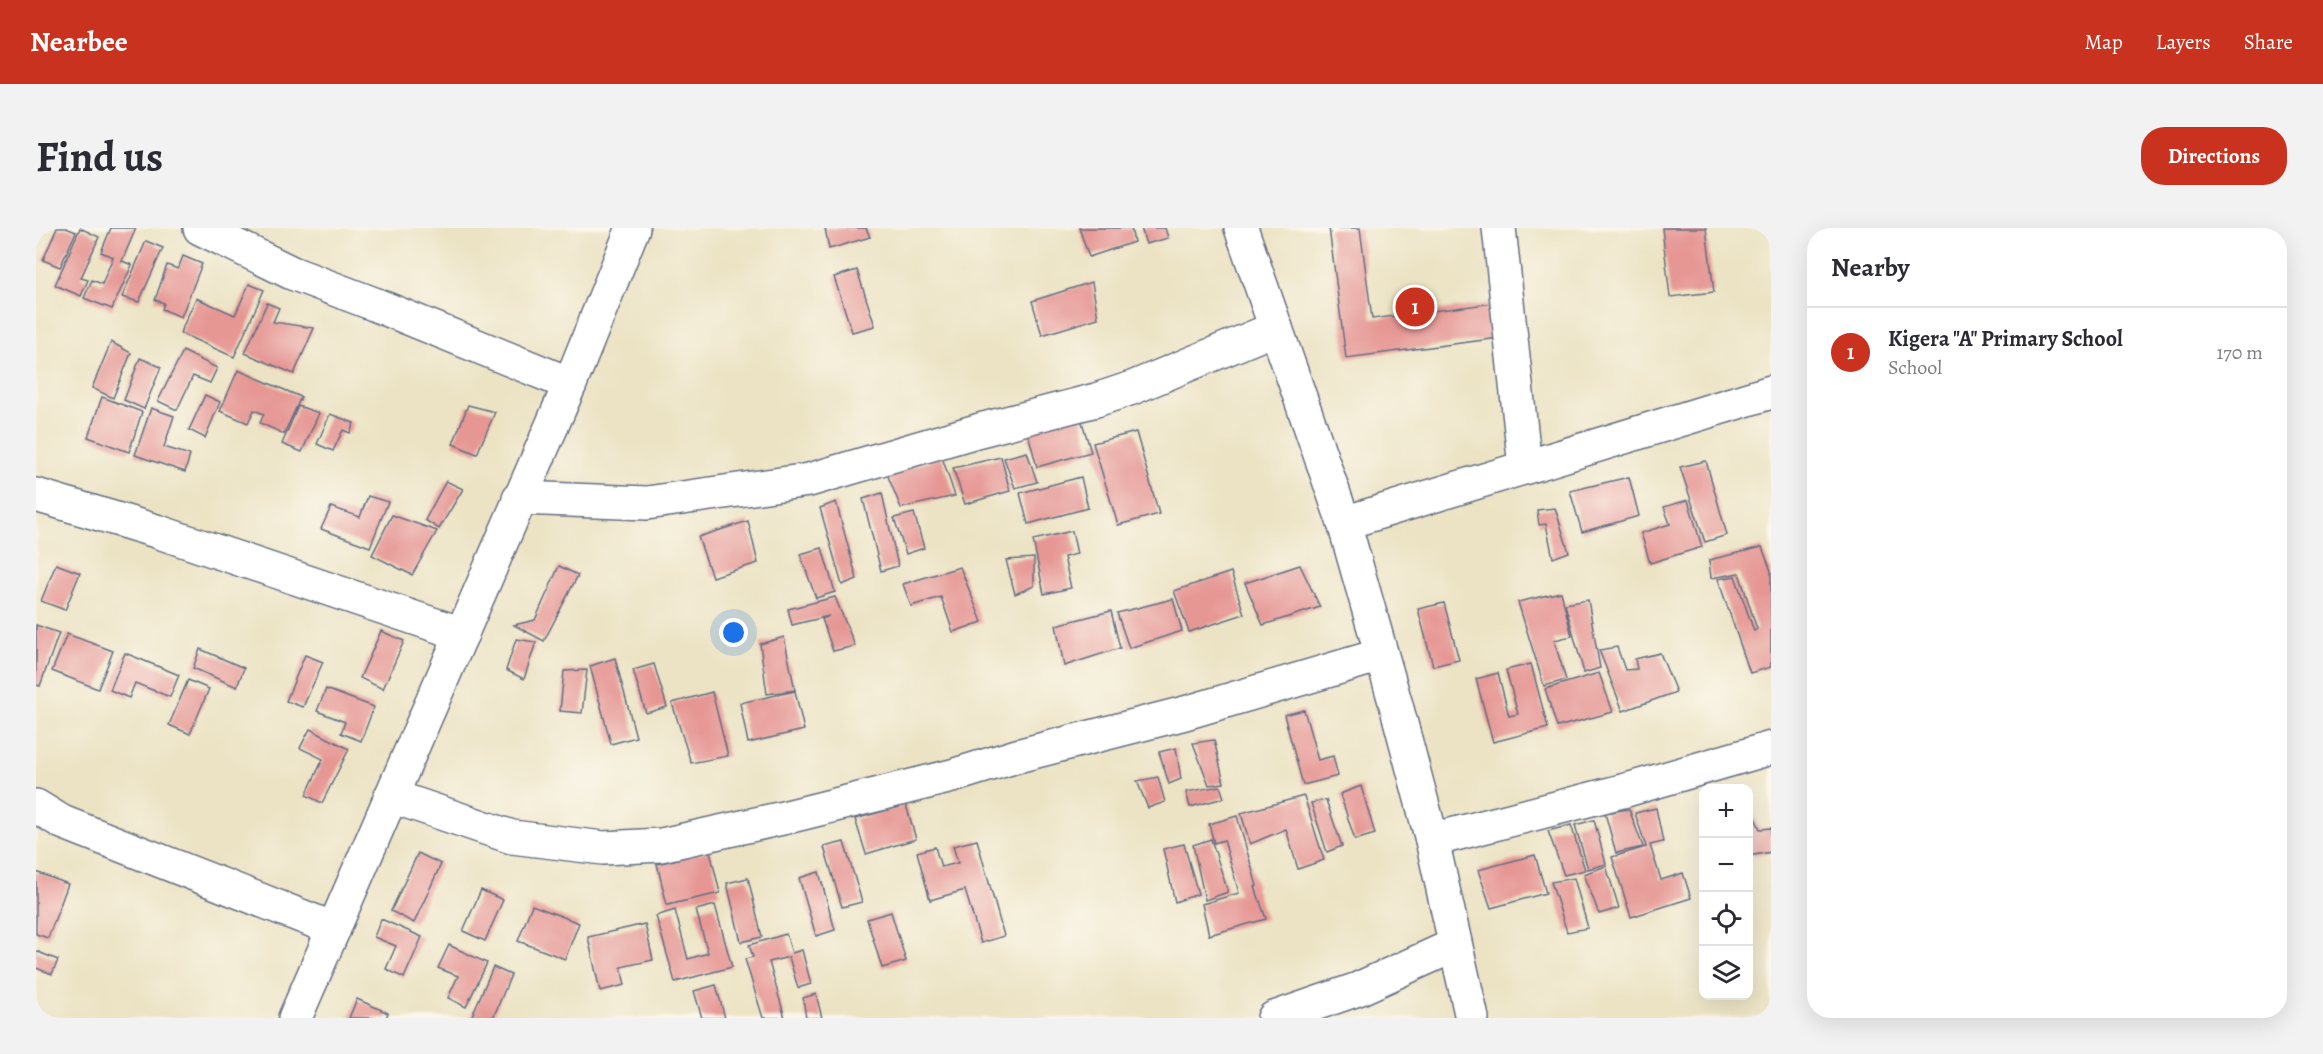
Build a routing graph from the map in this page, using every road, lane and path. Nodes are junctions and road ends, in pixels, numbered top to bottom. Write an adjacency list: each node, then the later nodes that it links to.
1 (200, 228): 6 (street)
2 (633, 228): 6 (street)
3 (1241, 228): 5 (street)
4 (1499, 228): 8 (street)
5 (1276, 328): 10 (street); 11 (street)
6 (570, 384): 10 (street)
7 (1771, 392): 8 (street)
8 (1525, 466): 11 (street)
9 (36, 495): 12 (street)
10 (519, 498): 12 (street)
11 (1344, 523): 13 (street)
12 (462, 634): 15 (street)
13 (1381, 655): 15 (street); 17 (street)
14 (1771, 748): 17 (street)
15 (391, 796): 18 (street)
16 (36, 806): 18 (street)
17 (1432, 840): 19 (street)
18 (333, 928): 20 (street)
19 (1455, 945): 21 (street); 22 (street)
20 (295, 1018)
21 (1274, 1018)
22 (1472, 1018)

